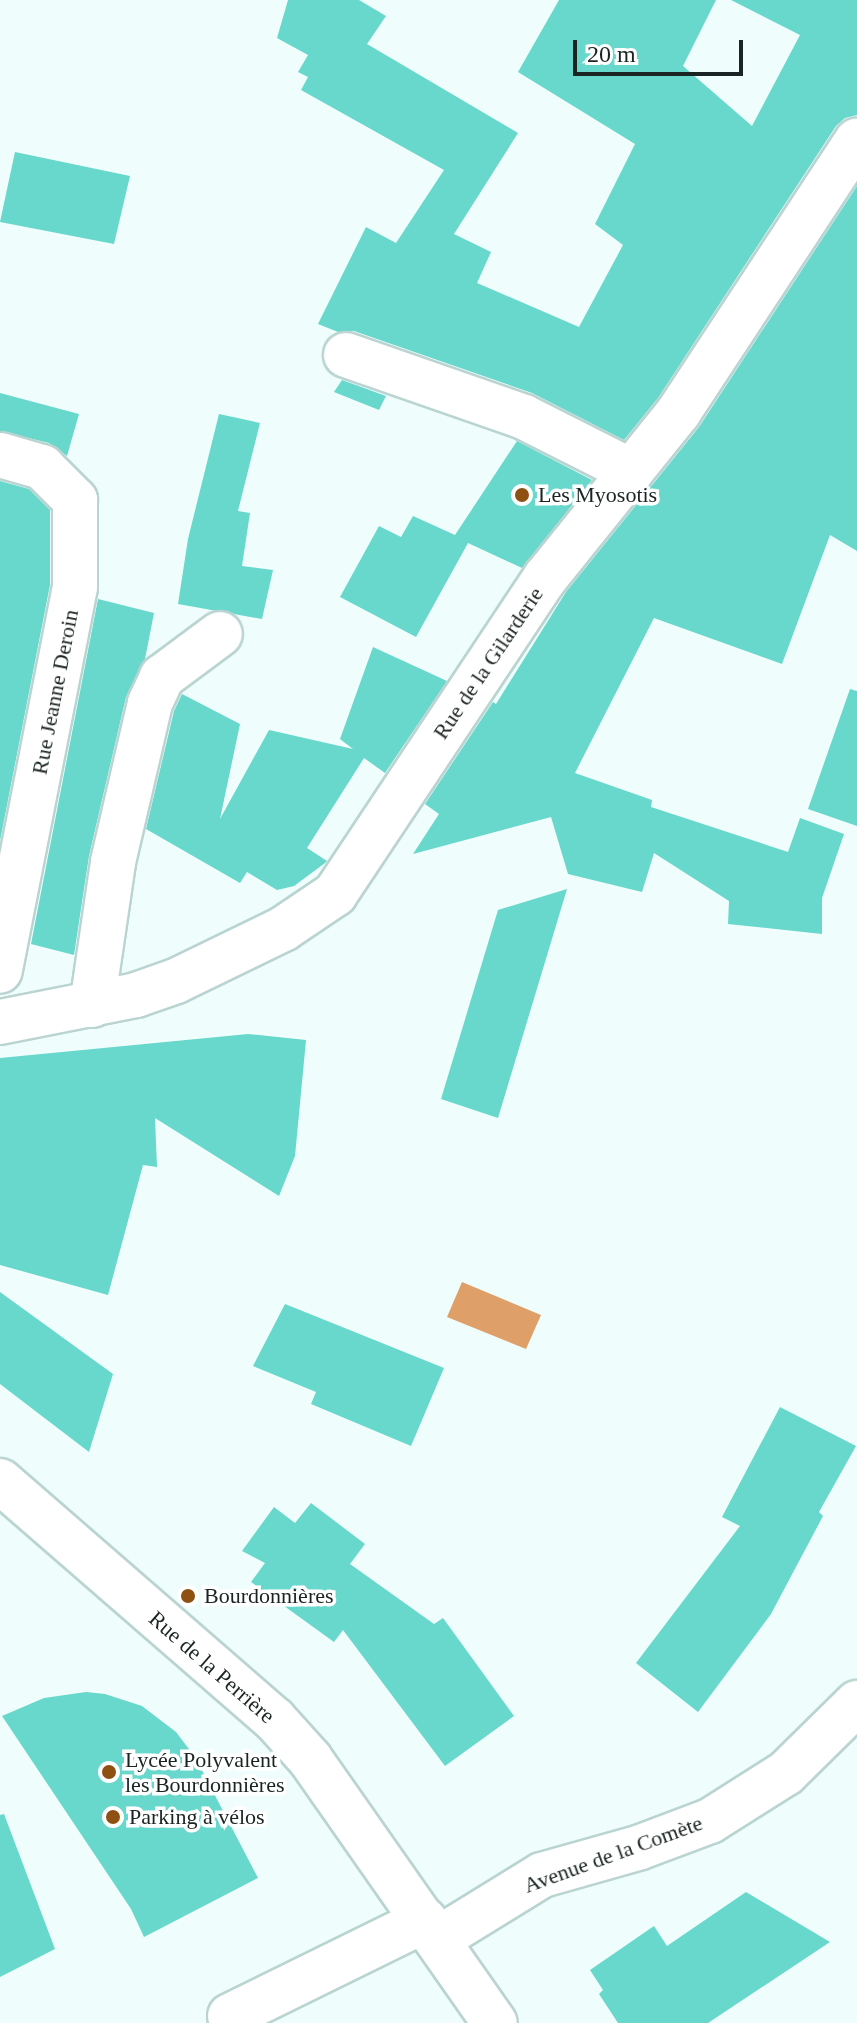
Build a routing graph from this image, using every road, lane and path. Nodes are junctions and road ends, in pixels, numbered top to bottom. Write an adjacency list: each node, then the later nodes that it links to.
1 (857, 140): 4 (street, Rue de la Gilarderie)
2 (346, 355): 4 (street)
3 (0, 455): 6 (street, Rue Jeanne Deroin)
4 (631, 471): 7 (street, Rue de la Gilarderie)
5 (220, 634): 7 (street)
6 (0, 971)
7 (92, 1005): 8 (street, Rue de la Gilarderie)
8 (0, 1022)
9 (7, 1486): 11 (street, Rue de la Perrière)
10 (857, 1703): 11 (street, Avenue de la Comète)
11 (432, 1930): 12 (street, Avenue de la Comète); 13 (street, Rue de la Perrière)
12 (230, 2016)
13 (495, 2023)

